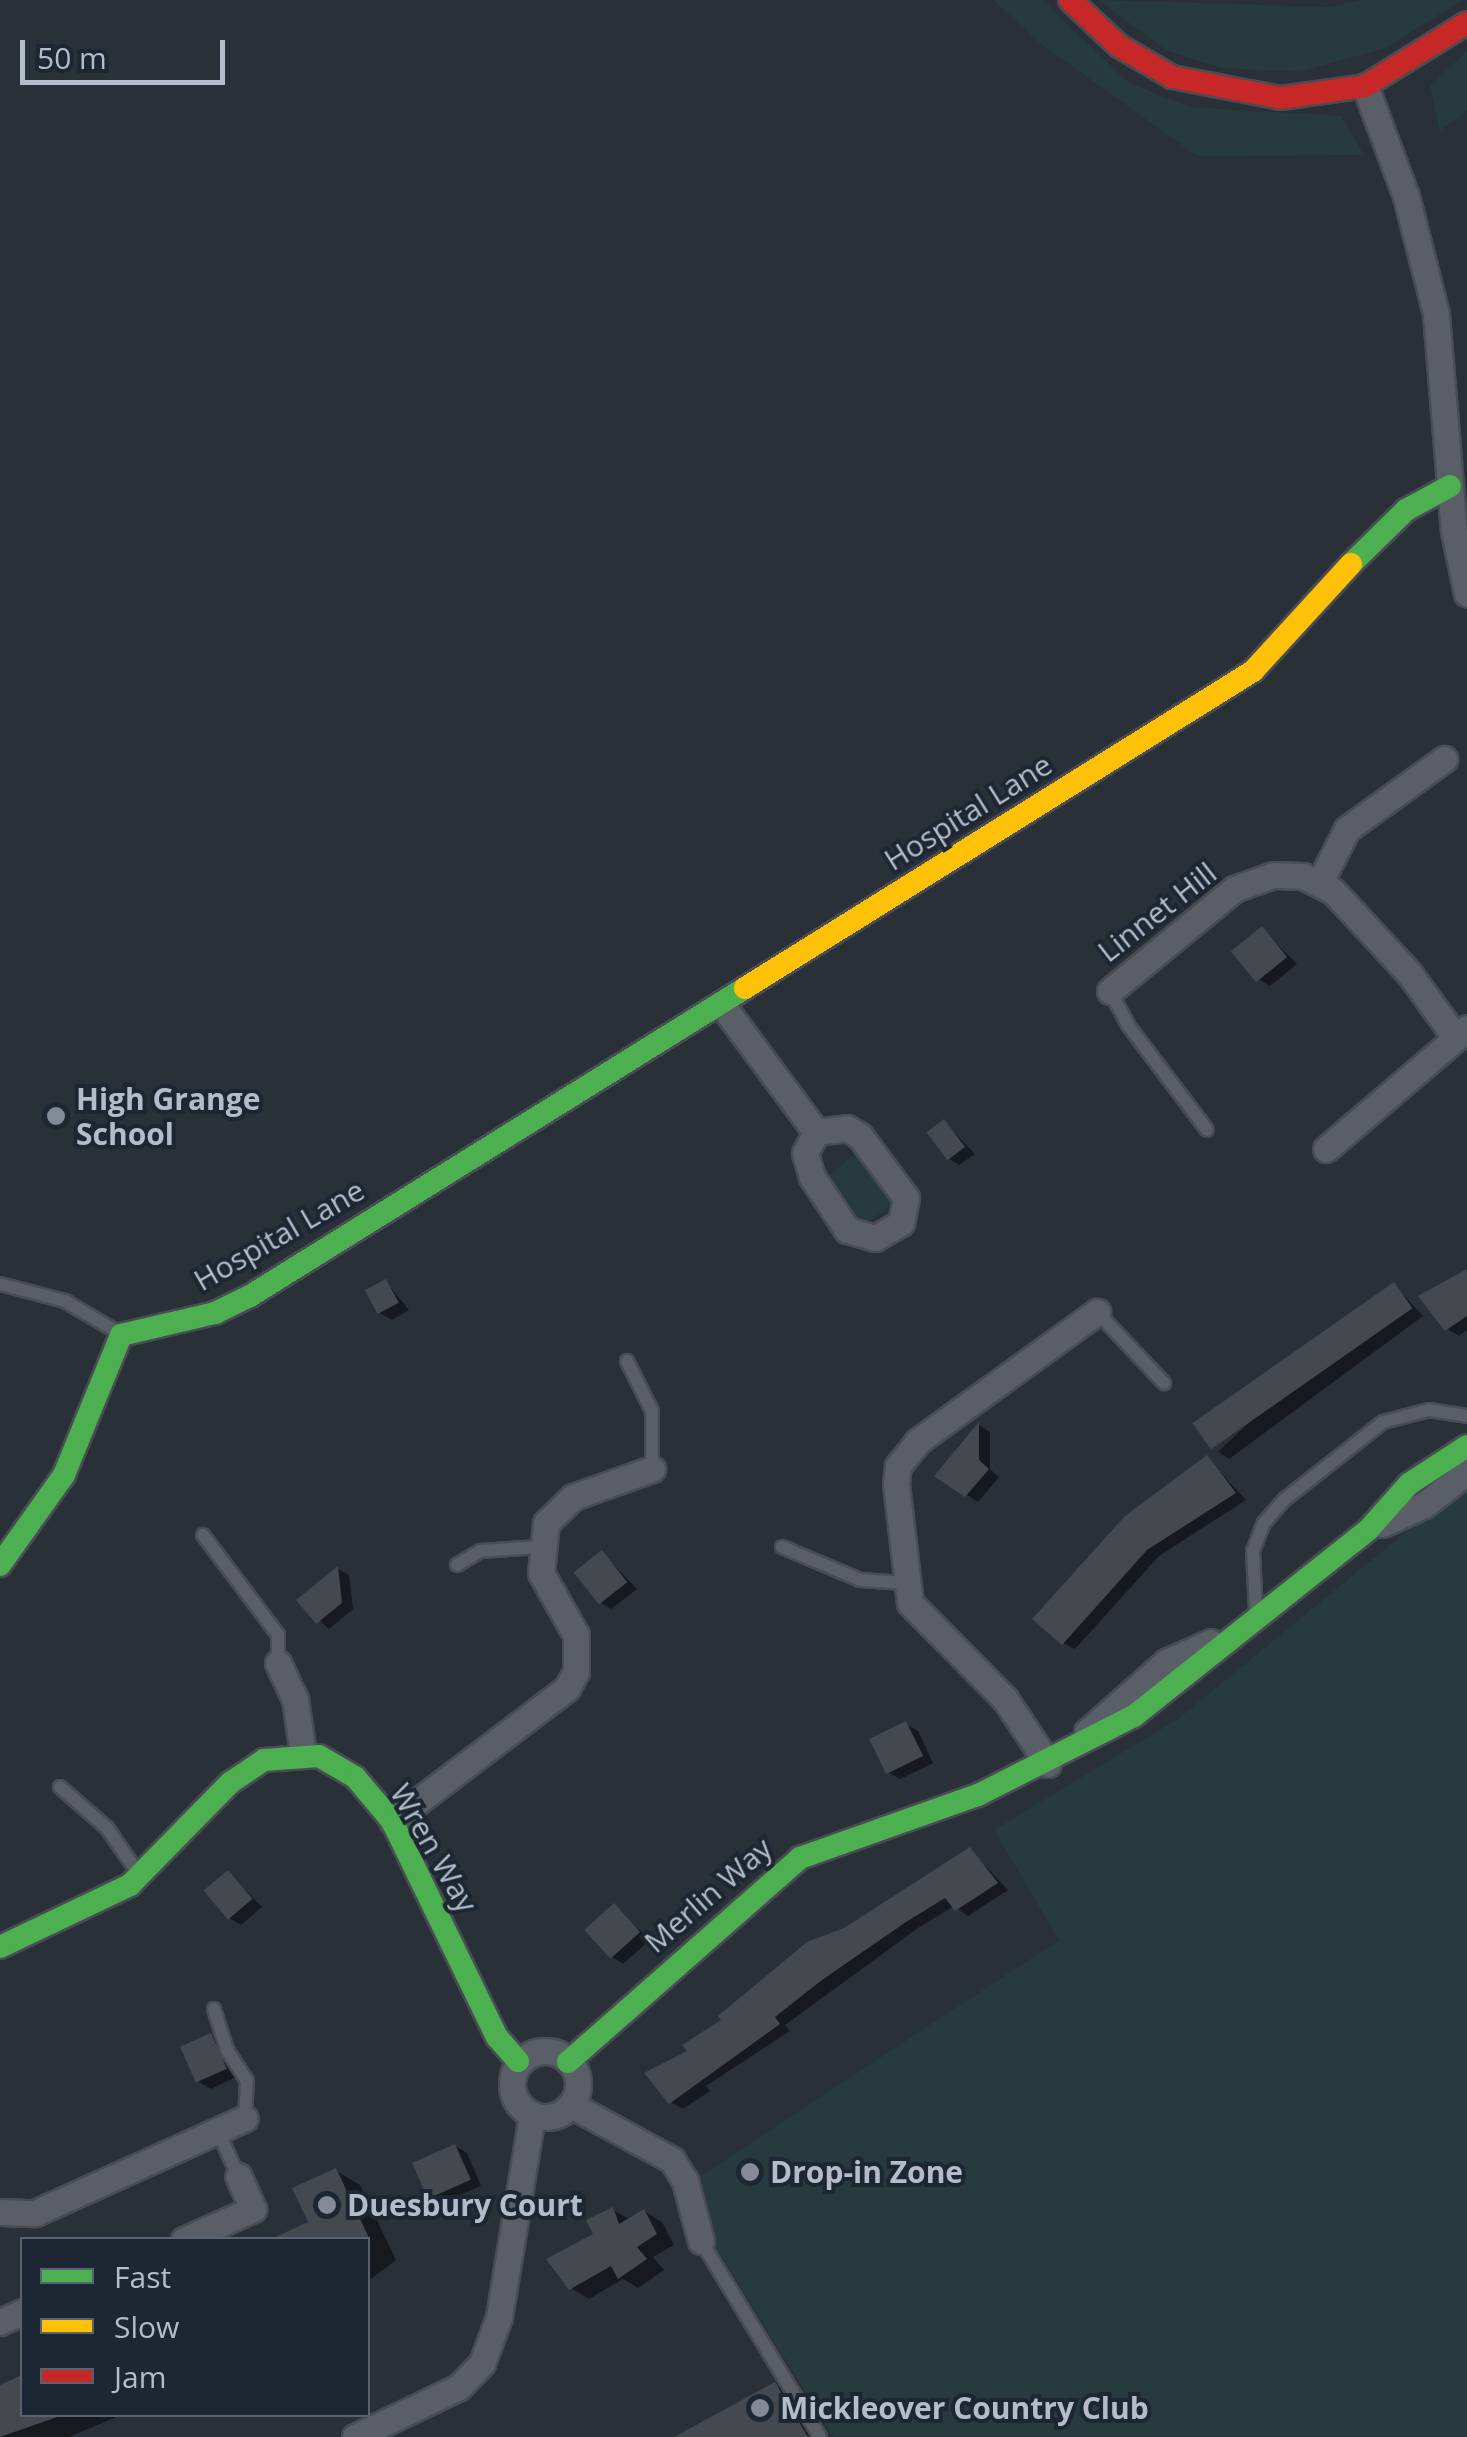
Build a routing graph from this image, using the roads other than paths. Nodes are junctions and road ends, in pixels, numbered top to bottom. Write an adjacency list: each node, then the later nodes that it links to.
1 (1070, 0): 3 (street)
2 (1467, 23): 3 (street)
3 (1365, 86): 4 (street)
4 (1456, 356): 5 (street)
5 (1450, 486): 6 (street); 10 (street, Hospital Lane)
6 (1467, 594)
7 (1444, 759): 8 (street)
8 (1321, 880): 9 (street, Linnet Hill); 11 (street)
9 (1110, 991): 12 (lane)
10 (722, 1004): 13 (street); 17 (street, Hospital Lane)
11 (1462, 1033): 14 (street)
12 (1206, 1130)
13 (816, 1132): 13 (street)
14 (1326, 1149)
15 (0, 1284): 17 (lane)
16 (1097, 1312): 19 (lane); 30 (street)
17 (121, 1334): 28 (street)
18 (626, 1360): 22 (lane)
19 (1164, 1384)
20 (1467, 1416): 31 (lane)
21 (1467, 1446): 24 (street, Merlin Way)
22 (652, 1468): 26 (street)
23 (1467, 1472): 24 (street, Merlin Way)
24 (1368, 1530): 31 (street, Merlin Way)
25 (203, 1534): 33 (lane)
26 (539, 1547): 29 (lane); 38 (street)
27 (782, 1547): 30 (lane)
28 (0, 1565)
29 (457, 1565)
30 (905, 1583): 36 (street)
31 (1256, 1614): 32 (street, Merlin Way)
32 (1228, 1635): 34 (street, Merlin Way)
33 (278, 1663): 35 (street)
34 (1077, 1743): 36 (street, Merlin Way)
35 (303, 1754): 38 (street, Wren Way); 39 (street)
36 (1048, 1764): 43 (street, Merlin Way)
37 (60, 1787): 39 (lane)
38 (392, 1821): 42 (street, Wren Way)
39 (140, 1877): 40 (street)
40 (0, 1948)
41 (214, 2008): 46 (lane)
42 (518, 2061): 43 (street); 45 (street)
43 (568, 2062): 44 (street)
44 (573, 2106): 45 (street); 51 (street)
45 (532, 2115): 52 (street)
46 (245, 2118): 47 (street)
47 (218, 2131): 48 (lane); 49 (street)
48 (238, 2176): 50 (street)
49 (0, 2212)
50 (191, 2237)
51 (701, 2242): 53 (lane)
52 (355, 2437)
53 (820, 2437)

